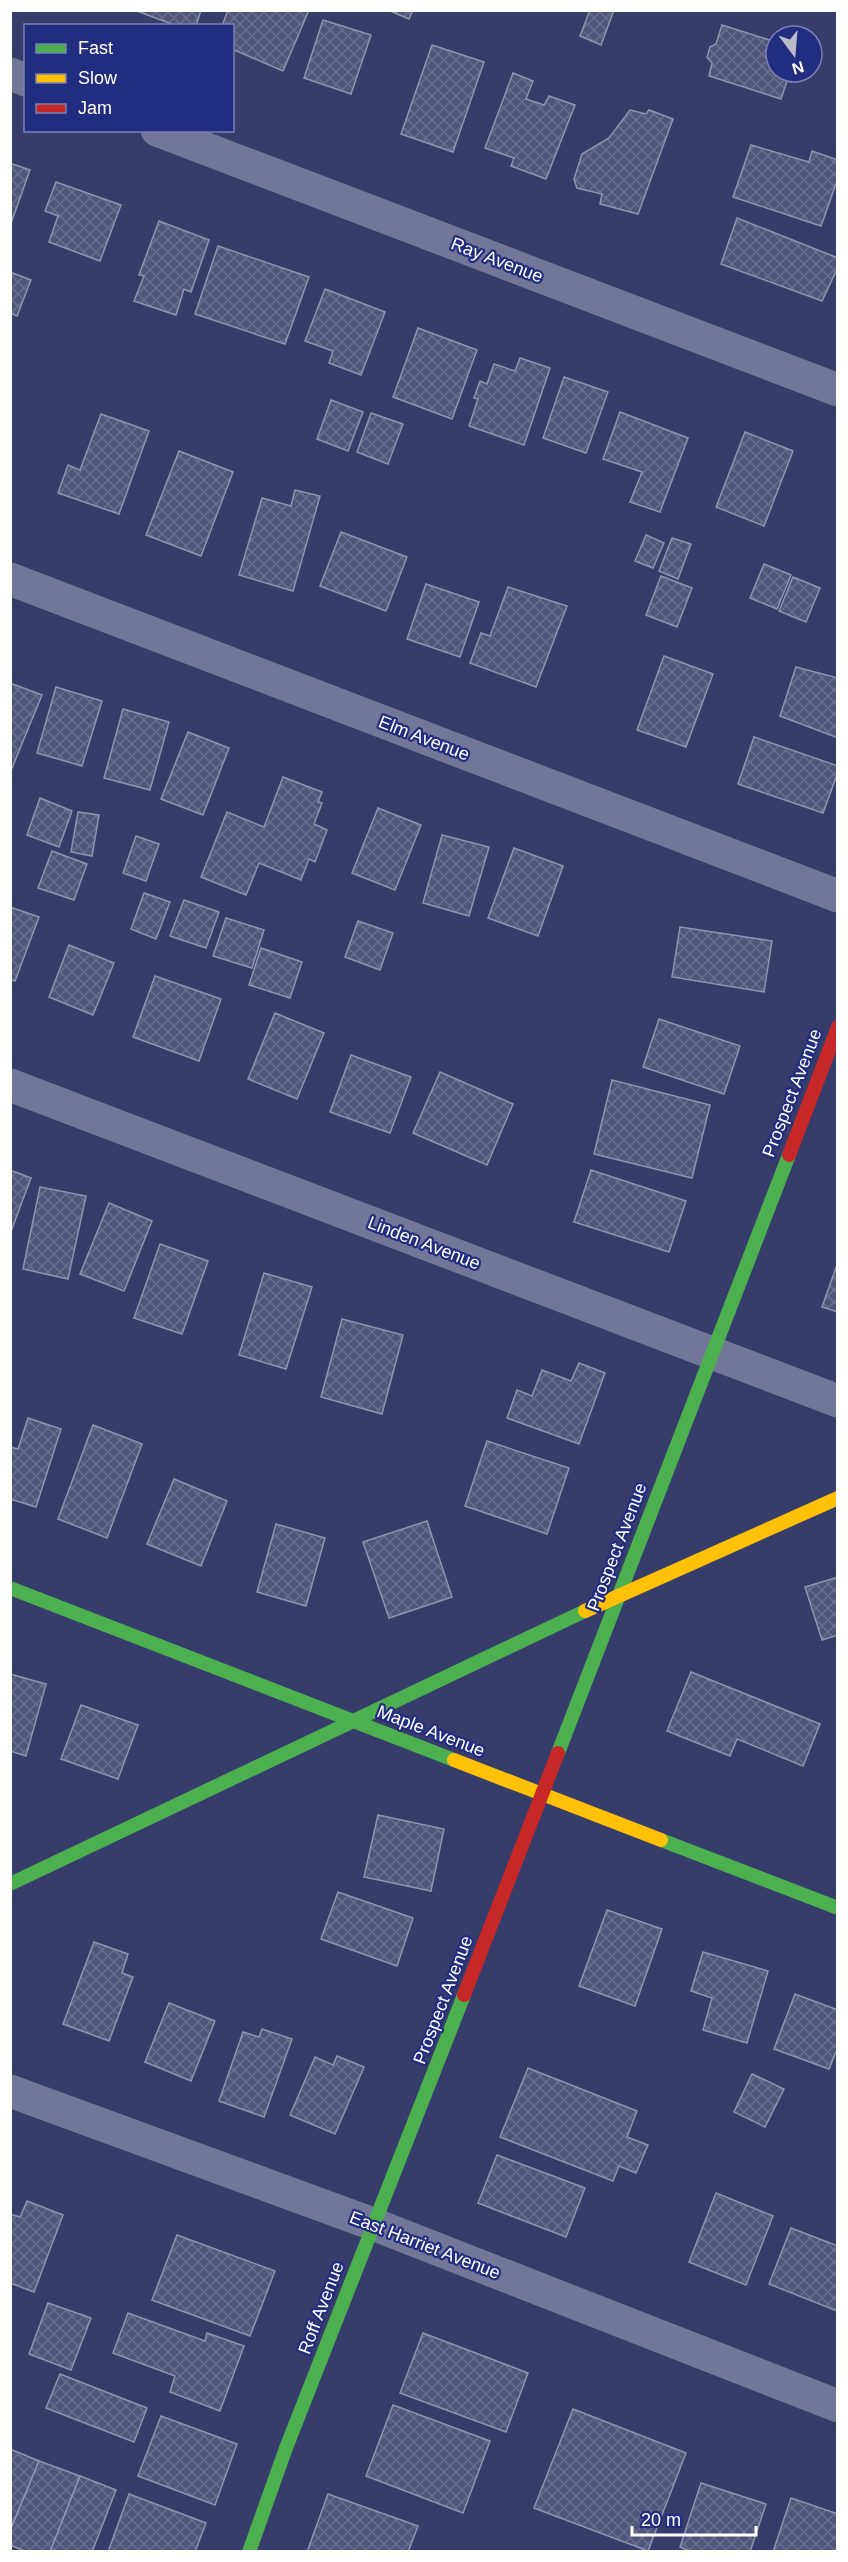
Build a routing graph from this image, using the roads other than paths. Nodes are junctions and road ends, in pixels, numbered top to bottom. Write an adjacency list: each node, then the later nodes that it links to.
1 (163, 132): 2 (street, Ray Avenue)
2 (837, 390)
3 (10, 579): 4 (street, Elm Avenue)
4 (837, 896)
5 (837, 1026): 7 (street, Prospect Avenue)
6 (10, 1085): 7 (street, Linden Avenue)
7 (712, 1353): 8 (street, Linden Avenue); 11 (street, Prospect Avenue)
8 (837, 1401)
9 (837, 1497): 11 (street)
10 (10, 1588): 12 (street, Maple Avenue)
11 (617, 1596): 12 (street); 13 (street, Prospect Avenue)
12 (356, 1721): 13 (street, Maple Avenue); 14 (street)
13 (542, 1794): 15 (street, Maple Avenue); 16 (street, Prospect Avenue)
14 (10, 1884)
15 (837, 1908)
16 (431, 2080): 18 (street, Roff Avenue)
17 (10, 2091): 18 (street, East Harriet Avenue)
18 (373, 2224): 19 (street, East Harriet Avenue); 20 (street, Roff Avenue)
19 (837, 2406)
20 (249, 2552)

